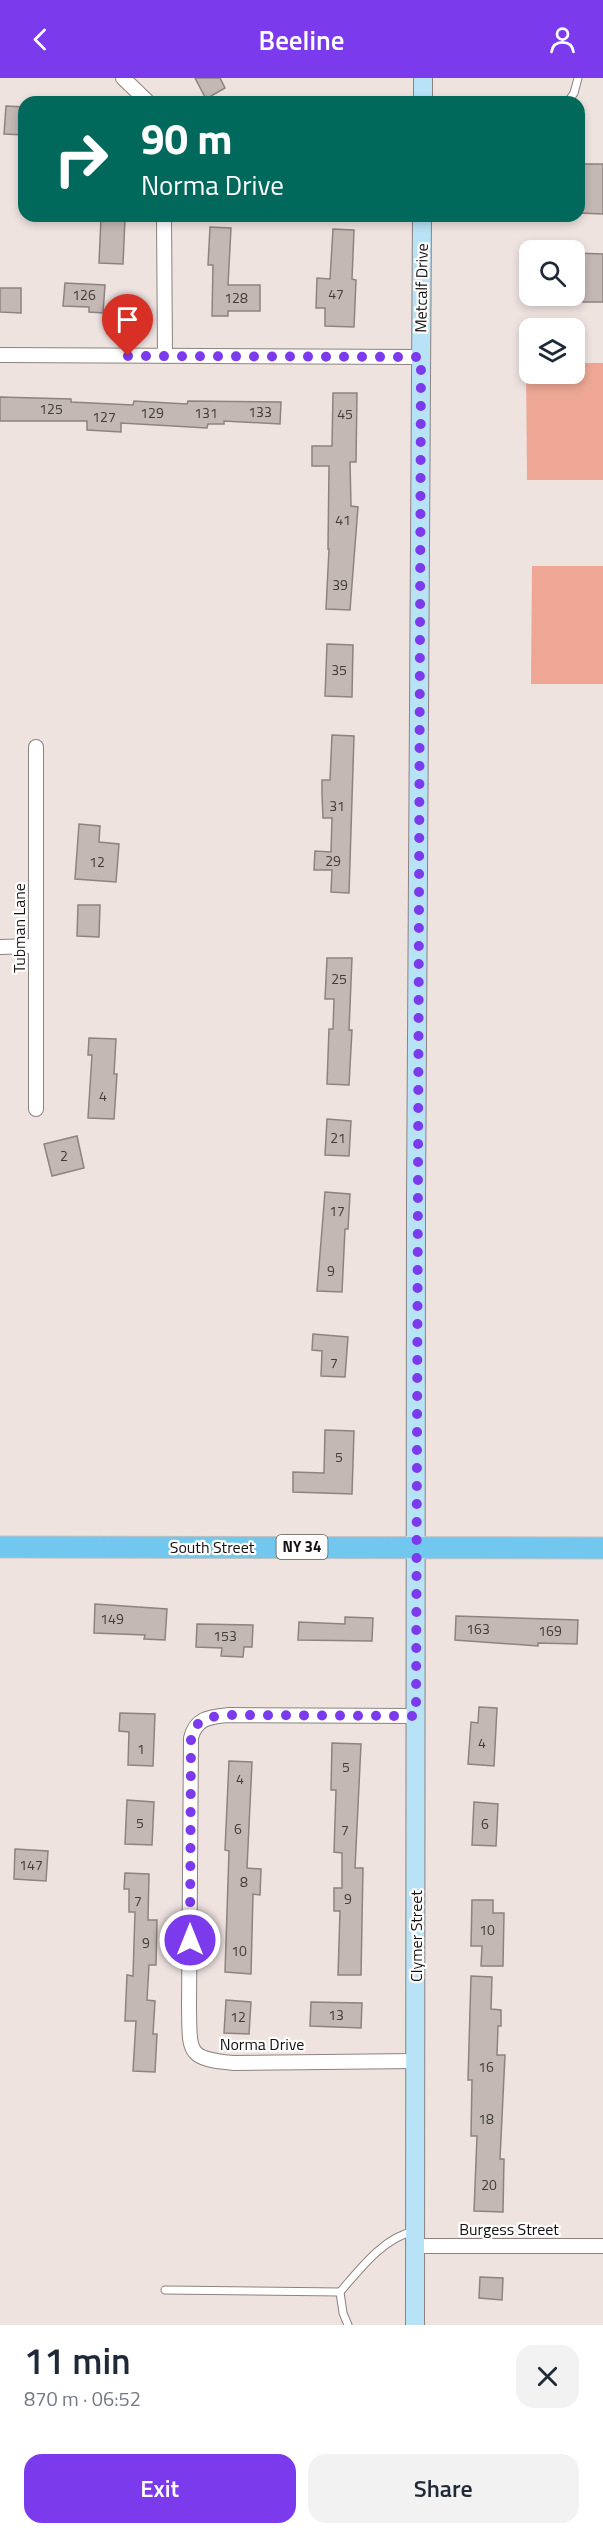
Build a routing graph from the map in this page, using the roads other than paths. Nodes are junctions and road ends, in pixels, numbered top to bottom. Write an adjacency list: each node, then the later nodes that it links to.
1 (123, 78): 4 (street)
2 (423, 78): 5 (street)
3 (578, 78): 6 (lane)
4 (142, 96)
5 (423, 96)
6 (572, 96)
7 (164, 222): 10 (street)
8 (422, 222): 11 (street, Metcalf Drive)
9 (0, 355): 10 (street)
10 (165, 357): 11 (street)
11 (421, 357): 17 (street, Metcalf Drive)
12 (36, 747): 13 (street, Tubman Lane)
13 (35, 946): 14 (street); 15 (street, Tubman Lane)
14 (0, 947)
15 (36, 1109)
16 (0, 1547): 17 (main road, South Street / NY 34)
17 (417, 1548): 18 (main road, South Street / NY 34); 19 (street, Clymer Street)
18 (603, 1548)
19 (416, 1716): 20 (street, Clymer Street); 20 (street, Norma Drive)
20 (416, 2061): 21 (street, Clymer Street)
21 (416, 2238): 22 (street, Burgess Street); 24 (lane); 26 (street, Clymer Street)
22 (603, 2246)
23 (165, 2290): 24 (lane)
24 (339, 2292): 25 (lane)
25 (348, 2325)
26 (416, 2325)

